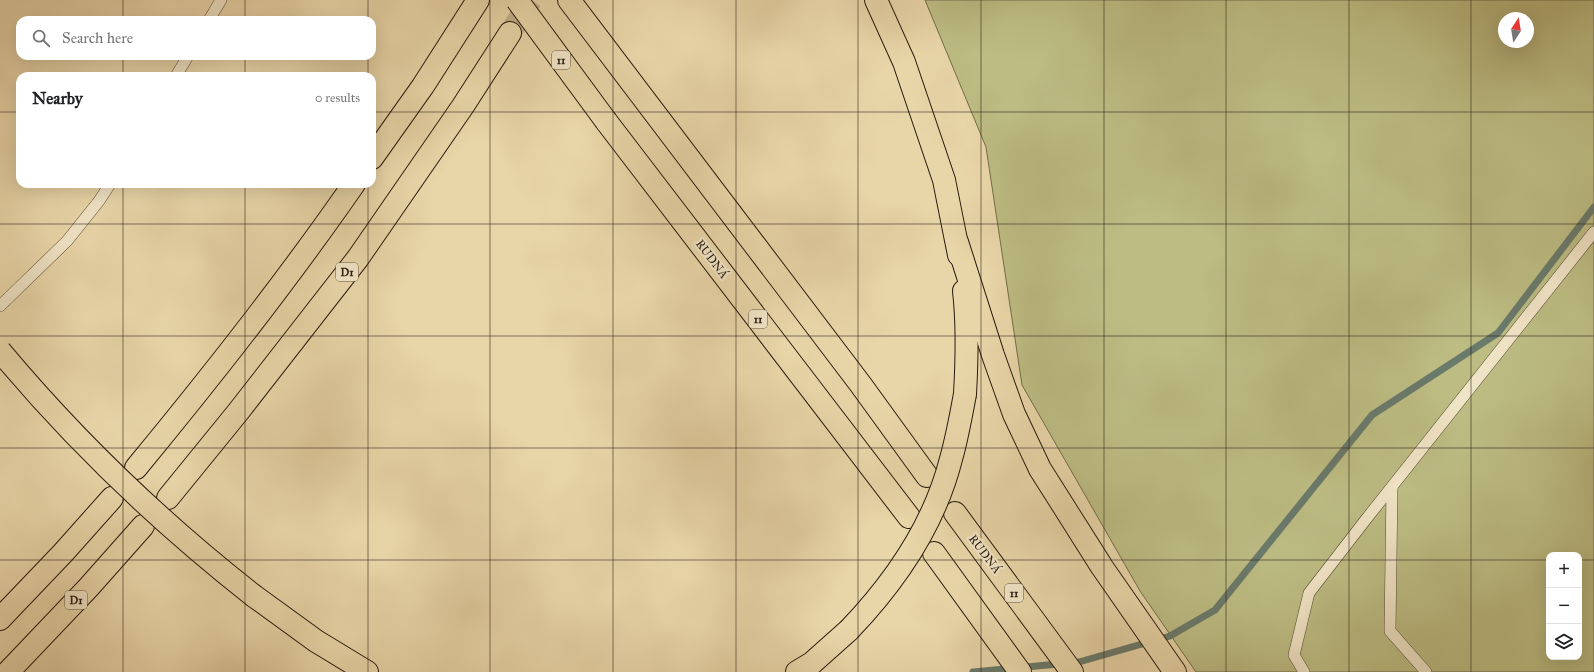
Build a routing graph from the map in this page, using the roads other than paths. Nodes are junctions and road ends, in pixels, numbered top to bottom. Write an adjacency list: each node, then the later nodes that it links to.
1 (221, 0): 6 (lane)
2 (478, 0): 10 (highway)
3 (517, 0): 23 (highway, RUDNÁ / 11, bridge)
4 (569, 0): 18 (highway)
5 (876, 0): 14 (highway)
6 (211, 16)
7 (510, 33): 21 (highway, D1)
8 (186, 60): 9 (lane)
9 (178, 72)
10 (376, 152)
11 (107, 188): 15 (lane)
12 (351, 188): 17 (highway)
13 (1594, 232): 19 (lane)
14 (957, 242): 29 (highway, bridge); 32 (highway)
15 (0, 306)
16 (0, 351): 28 (highway, bridge)
17 (136, 468)
18 (927, 476)
19 (1392, 487): 33 (lane); 34 (lane)
20 (112, 498): 26 (highway)
21 (168, 498)
22 (955, 513): 31 (highway, RUDNÁ / 11)
23 (909, 517)
24 (143, 526): 27 (highway, D1)
25 (934, 552): 30 (highway)
26 (0, 619)
27 (8, 672)
28 (367, 672)
29 (797, 672)
30 (1020, 672)
31 (1072, 672)
32 (1175, 672)
33 (1304, 672)
34 (1426, 672)

